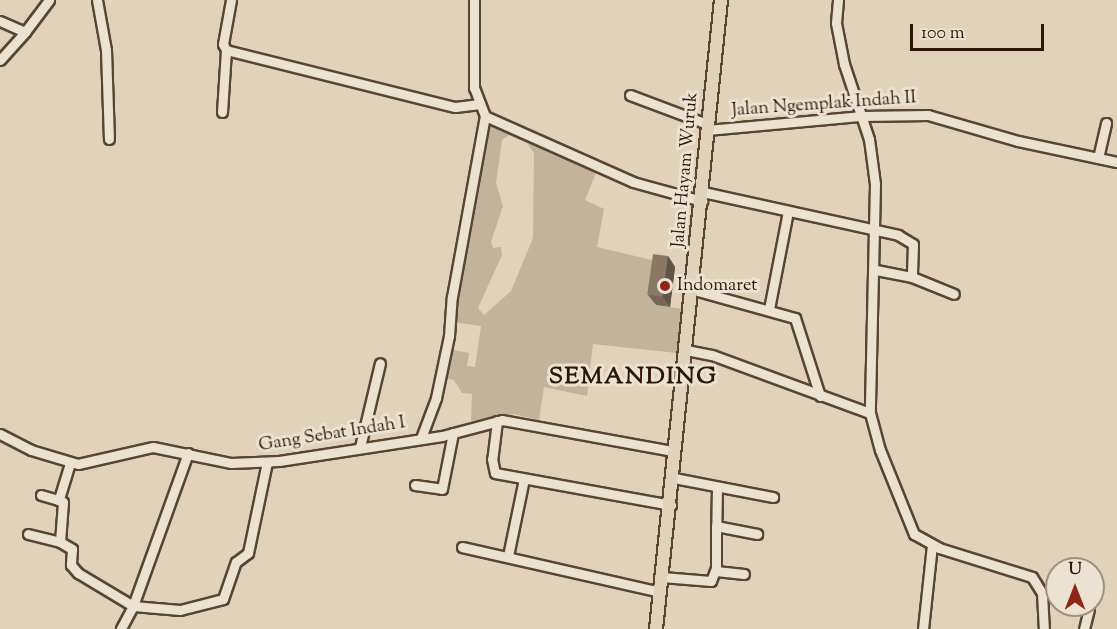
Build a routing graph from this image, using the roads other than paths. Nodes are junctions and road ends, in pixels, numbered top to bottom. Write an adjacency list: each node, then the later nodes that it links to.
1 (49, 0): 8 (street)
2 (97, 0): 18 (street)
3 (231, 0): 9 (street)
4 (474, 0): 12 (street)
5 (721, 0): 17 (main road, Jalan Hayam Wuruk)
6 (838, 0): 15 (street)
7 (0, 21): 8 (street)
8 (25, 32): 10 (street)
9 (226, 50): 12 (street); 13 (street)
10 (0, 60)
11 (630, 94): 17 (street)
12 (480, 104): 14 (street)
13 (222, 112)
14 (485, 116): 21 (street); 36 (street)
15 (862, 116): 17 (street, Jalan Ngemplak Indah II); 19 (street, Jalan Ngemplak Indah II); 23 (street)
16 (1106, 123): 19 (street)
17 (707, 127): 21 (main road, Jalan Hayam Wuruk)
18 (109, 139)
19 (1098, 158): 20 (street, Jalan Ngemplak Indah II)
20 (1117, 162)
21 (703, 197): 22 (street); 26 (main road, Jalan Hayam Wuruk)
22 (788, 211): 23 (street); 28 (street)
23 (876, 230): 24 (street); 25 (street)
24 (876, 270): 25 (street); 32 (street)
25 (912, 277): 27 (street)
26 (694, 290): 28 (street); 29 (main road, Jalan Hayam Wuruk)
27 (954, 294)
28 (769, 309): 31 (street)
29 (686, 350): 31 (street); 38 (main road, Jalan Hayam Wuruk)
30 (380, 363): 37 (street)
31 (820, 396): 32 (street)
32 (870, 413): 54 (street)
33 (497, 420): 34 (street, Gang Sebat Indah I); 38 (street, Gang Sebat Indah I); 43 (street)
34 (453, 433): 36 (street, Gang Sebat Indah I); 44 (street)
35 (0, 434): 41 (street, Gang Sebat Indah I)
36 (421, 438): 37 (street, Gang Sebat Indah I)
37 (360, 447): 40 (street, Gang Sebat Indah I)
38 (673, 451): 42 (main road, Jalan Hayam Wuruk)
39 (188, 453): 40 (street, Gang Sebat Indah I); 41 (street, Gang Sebat Indah I); 61 (street)
40 (267, 462): 61 (street)
41 (69, 463): 48 (street)
42 (674, 478): 45 (street); 49 (main road, Jalan Hayam Wuruk)
43 (524, 479): 49 (street); 56 (street)
44 (415, 484)
45 (717, 487): 47 (street); 50 (street)
46 (41, 495): 48 (street)
47 (773, 497)
48 (59, 500): 53 (street)
49 (670, 505): 59 (main road, Jalan Hayam Wuruk)
50 (716, 526): 52 (street); 57 (street)
51 (28, 534): 53 (street)
52 (757, 534)
53 (60, 542): 61 (street)
54 (932, 545): 64 (street); 65 (street)
55 (462, 548): 56 (street)
56 (508, 556): 60 (street)
57 (716, 571): 58 (street); 59 (street)
58 (744, 574)
59 (662, 577): 60 (main road, Jalan Hayam Wuruk)
60 (660, 592): 63 (main road, Jalan Hayam Wuruk)
61 (133, 606): 62 (street)
62 (121, 629)
63 (656, 629)
64 (923, 629)
65 (1044, 629)

